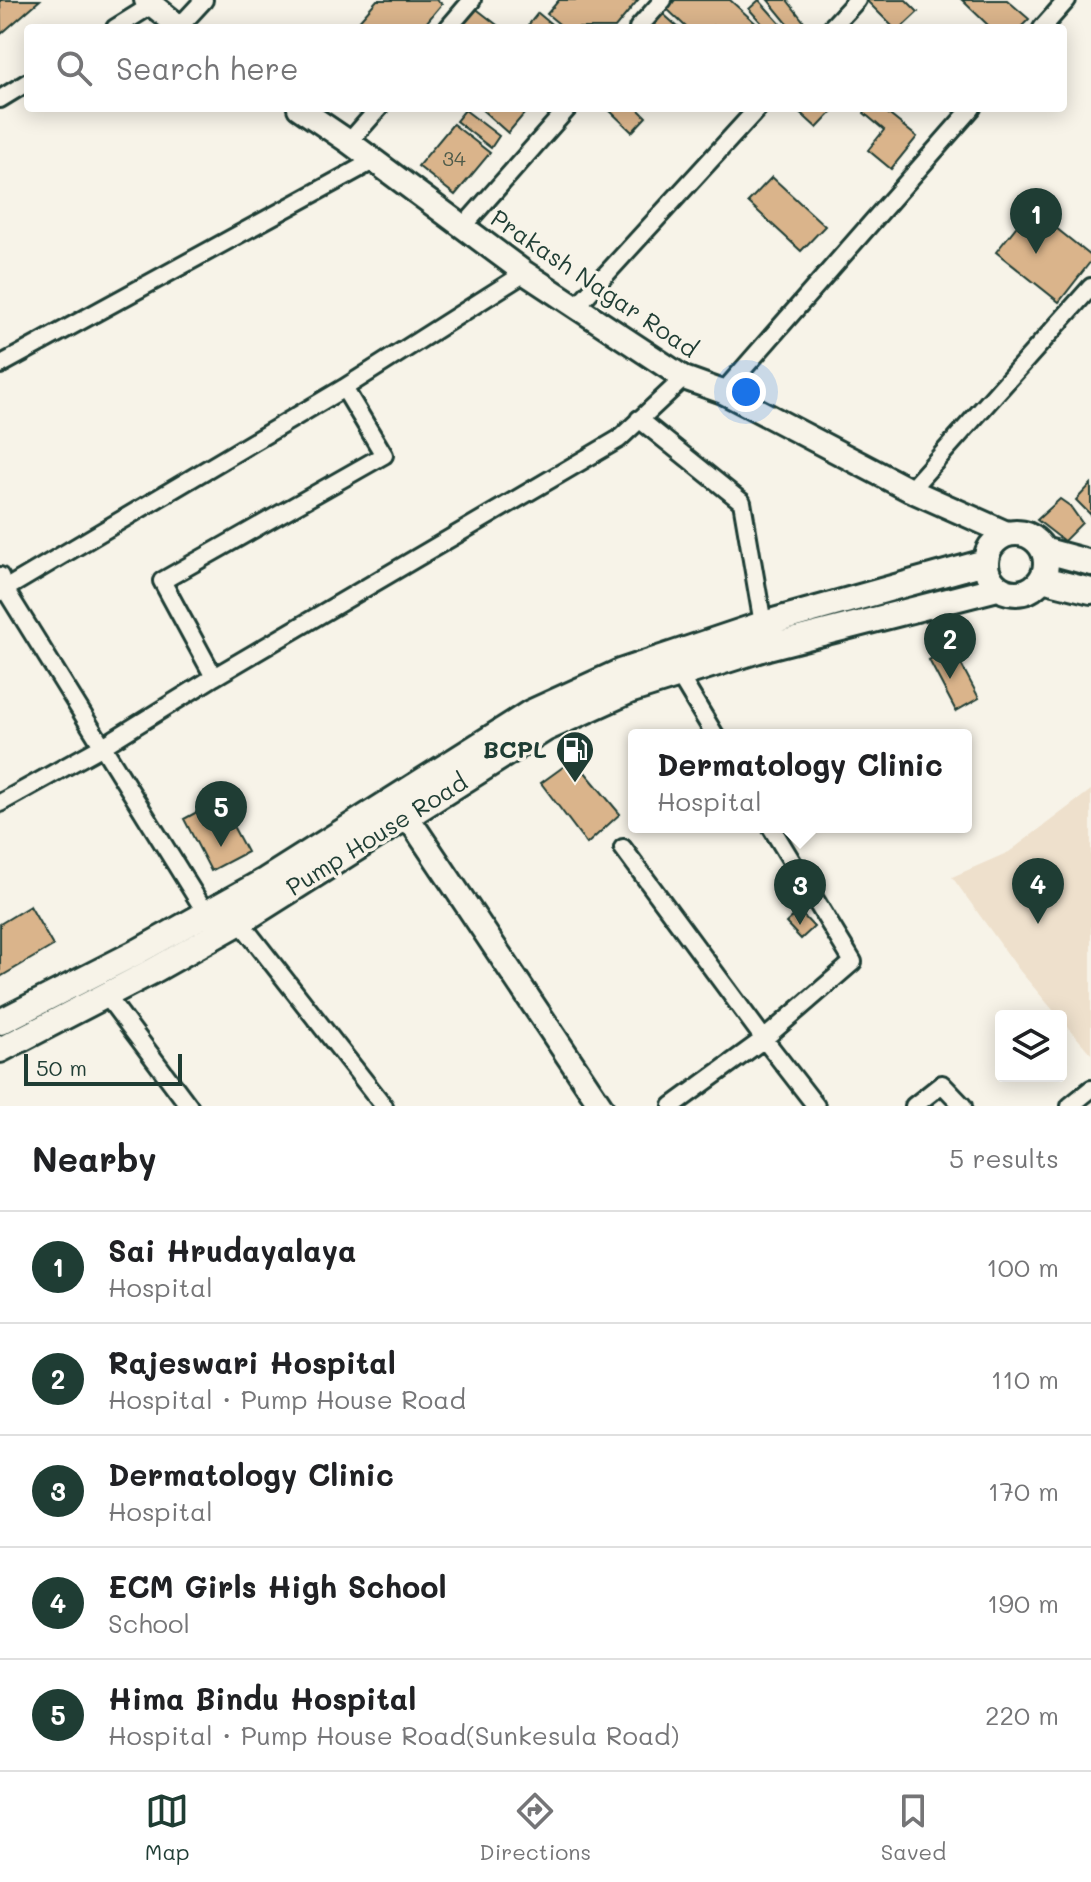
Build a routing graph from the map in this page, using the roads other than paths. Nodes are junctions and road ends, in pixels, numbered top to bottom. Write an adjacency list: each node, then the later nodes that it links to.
1 (204, 0): 9 (street)
2 (472, 0): 10 (street)
3 (663, 0): 11 (street)
4 (857, 0): 12 (street)
5 (1067, 0): 13 (street)
6 (149, 3): 7 (street); 8 (street)
7 (120, 24)
8 (176, 24)
9 (183, 24)
10 (451, 24)
11 (642, 24)
12 (835, 24)
13 (1046, 24)
14 (24, 84): 15 (street)
15 (0, 99)
16 (305, 112): 21 (street, Prakash Nagar Road)
17 (375, 112): 21 (street)
18 (564, 112): 23 (street)
19 (754, 112): 26 (street)
20 (968, 112): 30 (street)
21 (349, 142): 22 (street, Prakash Nagar Road)
22 (373, 161): 23 (street, Prakash Nagar Road); 27 (street)
23 (463, 227): 24 (street, Prakash Nagar Road)
24 (525, 273): 26 (street, Prakash Nagar Road); 29 (street)
25 (1091, 287): 32 (street)
26 (576, 307): 28 (street, Prakash Nagar Road)
27 (0, 365)
28 (684, 378): 30 (street, Prakash Nagar Road); 31 (street)
29 (344, 388): 38 (street); 43 (street)
30 (723, 392): 32 (street, Prakash Nagar Road)
31 (639, 419): 41 (street); 43 (street)
32 (910, 490): 33 (street, Prakash Nagar Road)
33 (1009, 534): 34 (main road); 35 (main road)
34 (1043, 550): 36 (main road); 37 (main road)
35 (985, 562): 39 (main road); 41 (main road)
36 (1091, 563)
37 (1042, 579): 39 (main road); 40 (main road)
38 (2, 586): 45 (street)
39 (998, 588): 42 (main road, Pump House Road)
40 (1091, 591)
41 (763, 624): 47 (main road)
42 (679, 675): 44 (street); 47 (main road, Pump House Road)
43 (214, 677): 45 (street)
44 (711, 729)
45 (103, 746): 46 (street); 50 (street)
46 (0, 803)
47 (401, 807): 50 (main road); 51 (main road, Pump House Road); 59 (street)
48 (775, 833): 54 (street)
49 (623, 848): 54 (street)
50 (206, 913): 51 (street); 53 (main road)
51 (240, 922): 52 (main road, Pump House Road); 58 (street)
52 (106, 995): 55 (main road, Pump House Road); 57 (street)
53 (0, 1022)
54 (764, 1039): 60 (street); 61 (street)
55 (0, 1050)
56 (1091, 1089): 64 (street)
57 (189, 1106)
58 (384, 1106)
59 (601, 1106)
60 (672, 1106)
61 (816, 1106)
62 (914, 1106): 63 (street)
63 (963, 1106)
64 (1070, 1106)

